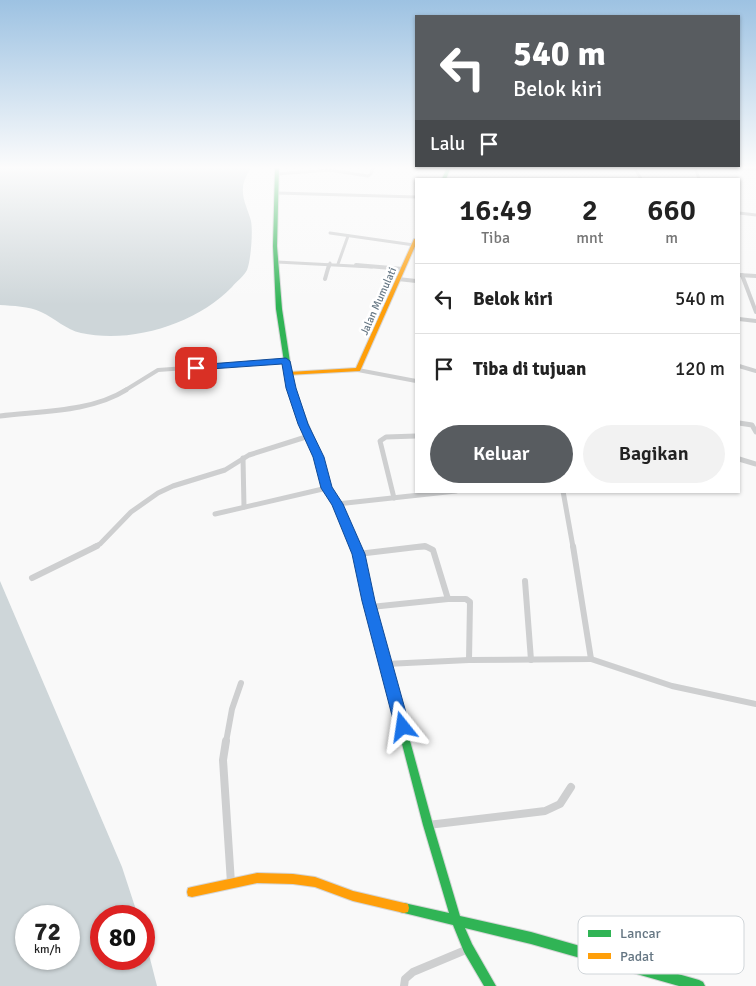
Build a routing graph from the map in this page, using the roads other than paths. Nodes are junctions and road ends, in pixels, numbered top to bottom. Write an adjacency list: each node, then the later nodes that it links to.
1 (277, 213): 7 (main road)
2 (740, 213): 3 (street)
3 (756, 216)
4 (330, 234): 5 (street)
5 (348, 236): 6 (street); 9 (street)
6 (415, 244): 10 (main road, Jalan Mumulati)
7 (277, 262): 8 (street); 19 (main road)
8 (330, 263): 9 (street); 13 (street)
9 (338, 264): 10 (street)
10 (403, 269): 14 (main road, Jalan Mumulati)
11 (740, 275): 12 (street); 16 (street)
12 (756, 276)
13 (325, 278)
14 (398, 279): 15 (street); 21 (main road, Jalan Mumulati)
15 (415, 281)
16 (756, 312)
17 (740, 319): 18 (street)
18 (756, 320)
19 (286, 361): 23 (main road); 25 (street)
20 (740, 366): 22 (street)
21 (358, 370): 23 (main road); 24 (street)
22 (756, 371)
23 (289, 374): 28 (main road)
24 (415, 381)
25 (0, 416)
26 (740, 422): 27 (street)
27 (756, 432)
28 (309, 436): 30 (street); 33 (main road)
29 (415, 436): 36 (street)
30 (243, 458): 38 (street); 41 (street)
31 (740, 459): 32 (street)
32 (756, 464)
33 (326, 488): 37 (main road); 38 (street)
34 (438, 493): 36 (street)
35 (563, 493): 45 (street)
36 (394, 498): 37 (street)
37 (337, 504): 40 (main road)
38 (244, 507): 39 (street)
39 (215, 514)
40 (358, 554): 43 (street); 44 (main road)
41 (32, 578)
42 (525, 581): 47 (street)
43 (448, 599): 44 (street); 46 (street)
44 (371, 607): 48 (main road)
45 (591, 659): 47 (street); 50 (street)
46 (469, 660): 47 (street); 48 (street)
47 (531, 660)
48 (386, 664): 52 (main road)
49 (242, 683): 53 (street)
50 (756, 704)
51 (571, 787): 52 (street)
52 (428, 825): 55 (main road)
53 (231, 884): 54 (main road); 55 (main road)
54 (192, 892)
55 (456, 920): 56 (main road); 57 (main road)
56 (468, 948): 59 (street); 60 (main road)
57 (578, 952)
58 (657, 974): 61 (main road)
59 (404, 986)
60 (490, 986)
61 (699, 986)

